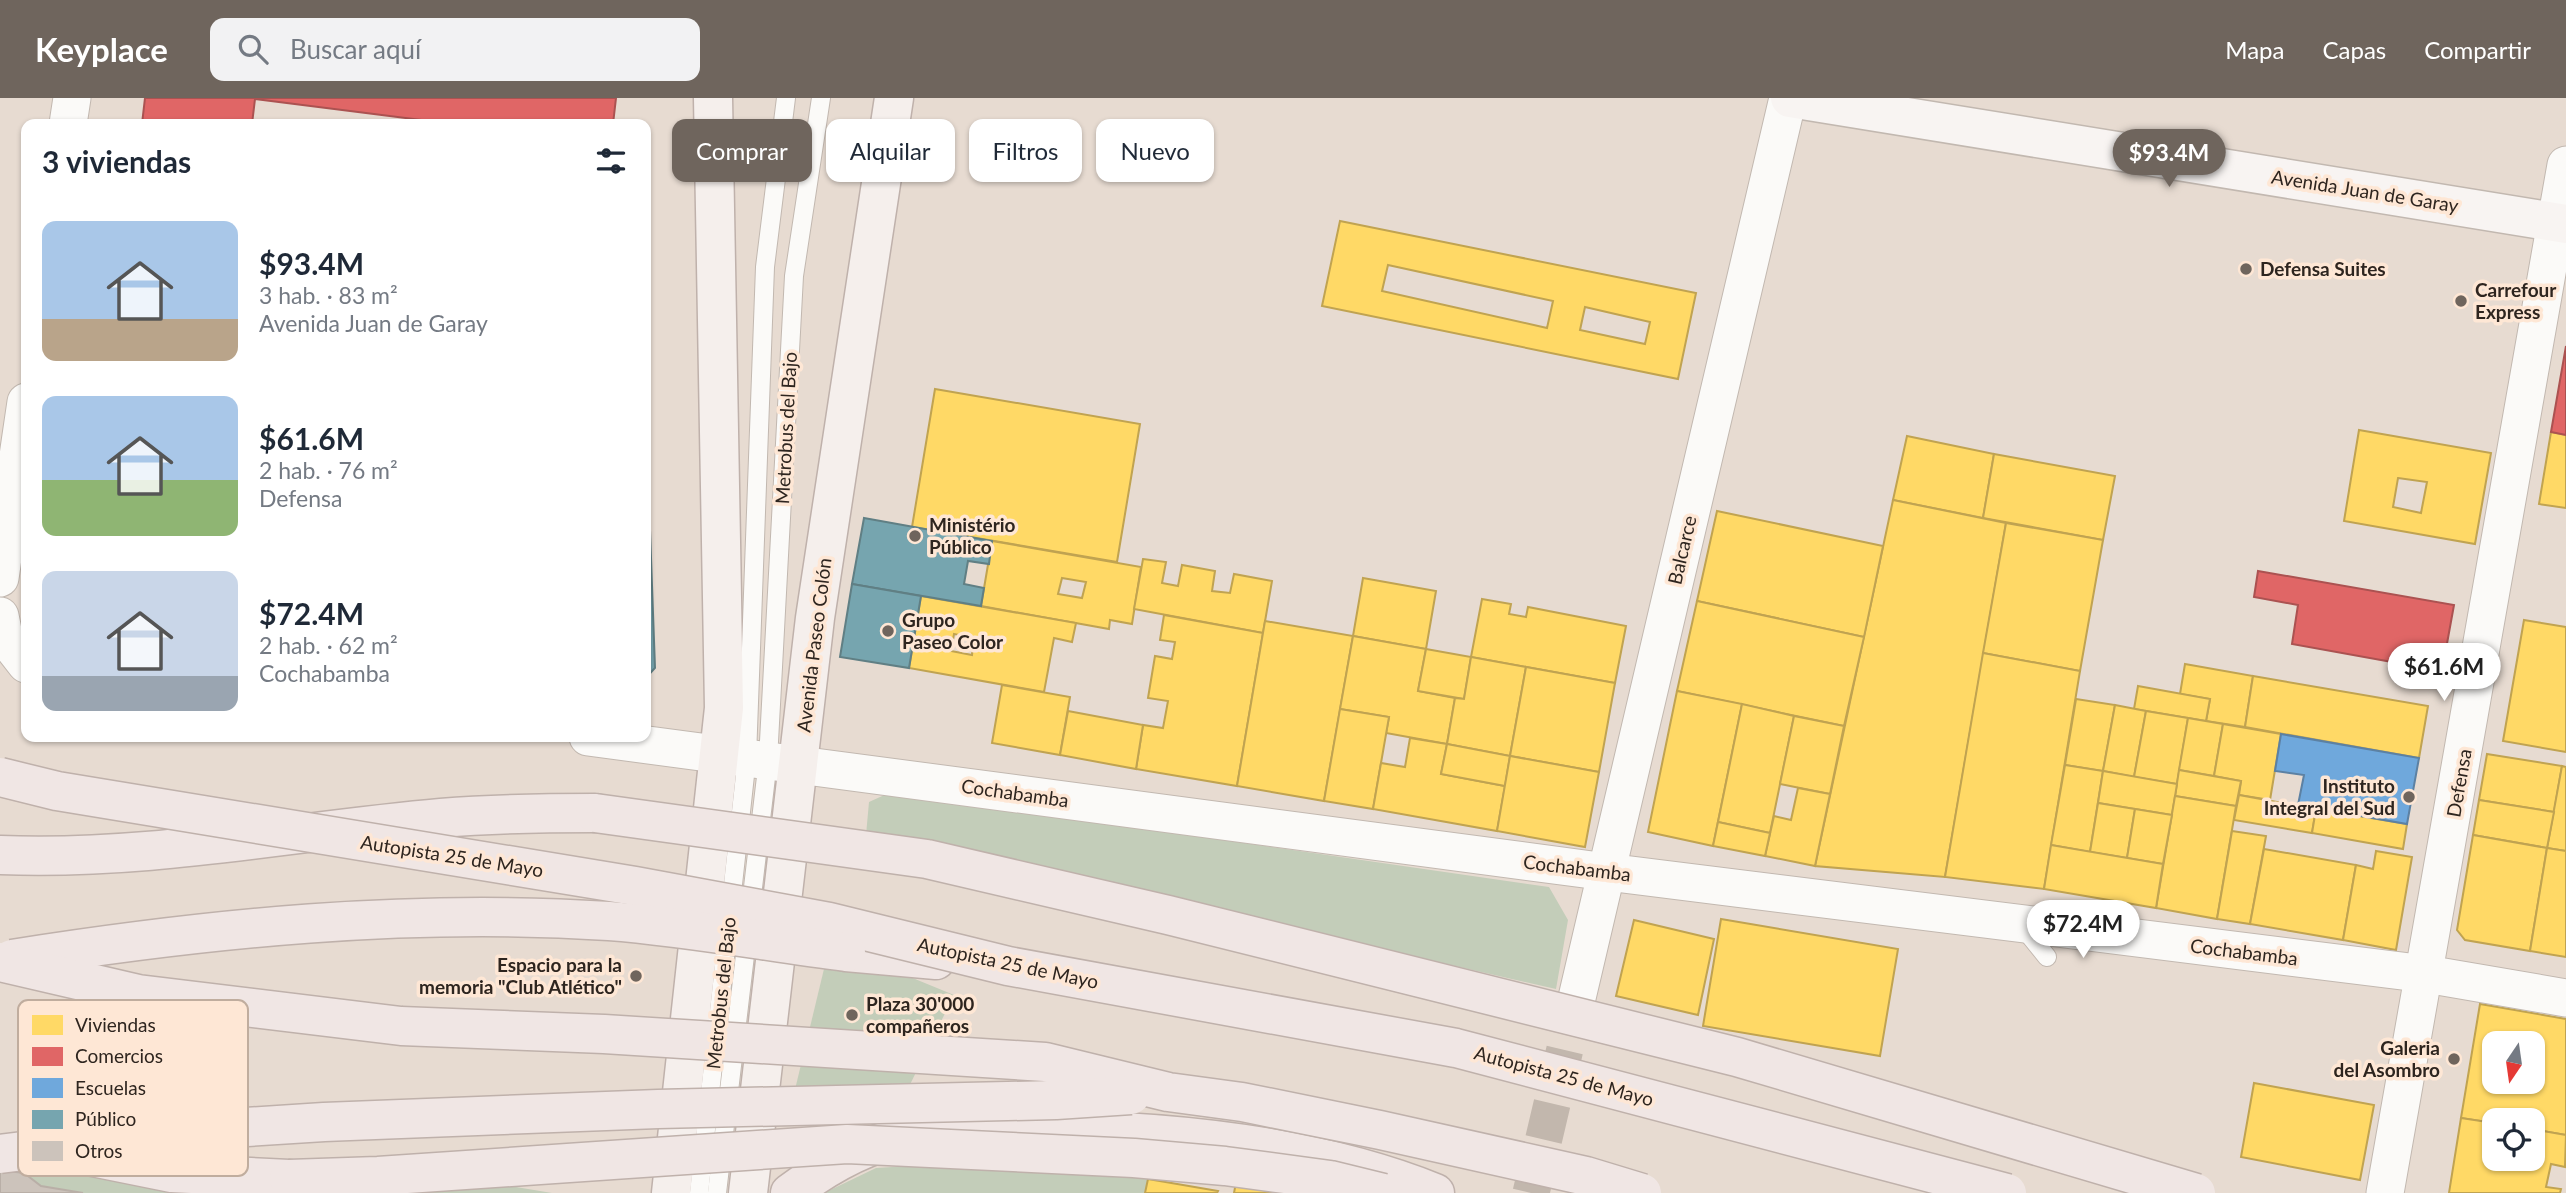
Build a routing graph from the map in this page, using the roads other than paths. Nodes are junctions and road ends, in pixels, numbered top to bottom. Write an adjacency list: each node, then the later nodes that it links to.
1 (72, 98): 7 (street)
2 (713, 98): 18 (main road, Avenida Paseo Colón)
3 (786, 98): 16 (lane, Metrobus del Bajo)
4 (821, 98): 18 (lane, Metrobus del Bajo)
5 (894, 98): 18 (main road, Avenida Paseo Colón)
6 (1789, 98): 9 (main road, Avenida Juan de Garay); 24 (street, Balcarce)
7 (69, 119)
8 (2566, 165): 9 (street, Defensa)
9 (2561, 223): 29 (street, Defensa)
10 (21, 436): 11 (street)
11 (0, 578)
12 (0, 615): 13 (street)
13 (21, 658)
14 (0, 660): 15 (street)
15 (21, 663)
16 (750, 668): 18 (lane, Metrobus del Bajo); 18 (lane, Metrobus del Bajo)
17 (627, 742): 18 (street, Cochabamba)
18 (759, 759): 24 (street, Cochabamba); 41 (main road, Avenida Paseo Colón); 42 (lane, Metrobus del Bajo); 43 (lane, Metrobus del Bajo); 44 (main road, Avenida Paseo Colón)
19 (0, 777): 28 (highway, Autopista 25 de Mayo, bridge)
20 (0, 842): 22 (highway)
21 (0, 855): 22 (highway)
22 (53, 858): 23 (highway); 50 (highway, bridge)
23 (0, 868)
24 (1607, 872): 25 (street, Cochabamba); 32 (street, Balcarce)
25 (2019, 923): 26 (lane); 29 (street, Cochabamba)
26 (2047, 957)
27 (0, 962): 28 (highway, bridge); 31 (highway, bridge)
28 (1008, 966): 49 (highway, Autopista 25 de Mayo, bridge)
29 (2426, 974): 30 (street, Cochabamba); 51 (street, Defensa)
30 (2566, 998)
31 (179, 1000)
32 (1576, 1002)
33 (248, 1010): 34 (highway, bridge)
34 (1168, 1092): 35 (highway, bridge); 48 (highway, bridge)
35 (248, 1127)
36 (0, 1137): 37 (highway, bridge)
37 (18, 1141)
38 (18, 1152): 39 (highway, bridge)
39 (0, 1154)
40 (222, 1176): 46 (highway, bridge)
41 (671, 1193)
42 (699, 1193)
43 (718, 1193)
44 (748, 1193)
45 (790, 1193): 47 (highway)
46 (1382, 1193)
47 (1435, 1193)
48 (1642, 1193)
49 (2007, 1193)
50 (2196, 1193)
51 (2385, 1193)

